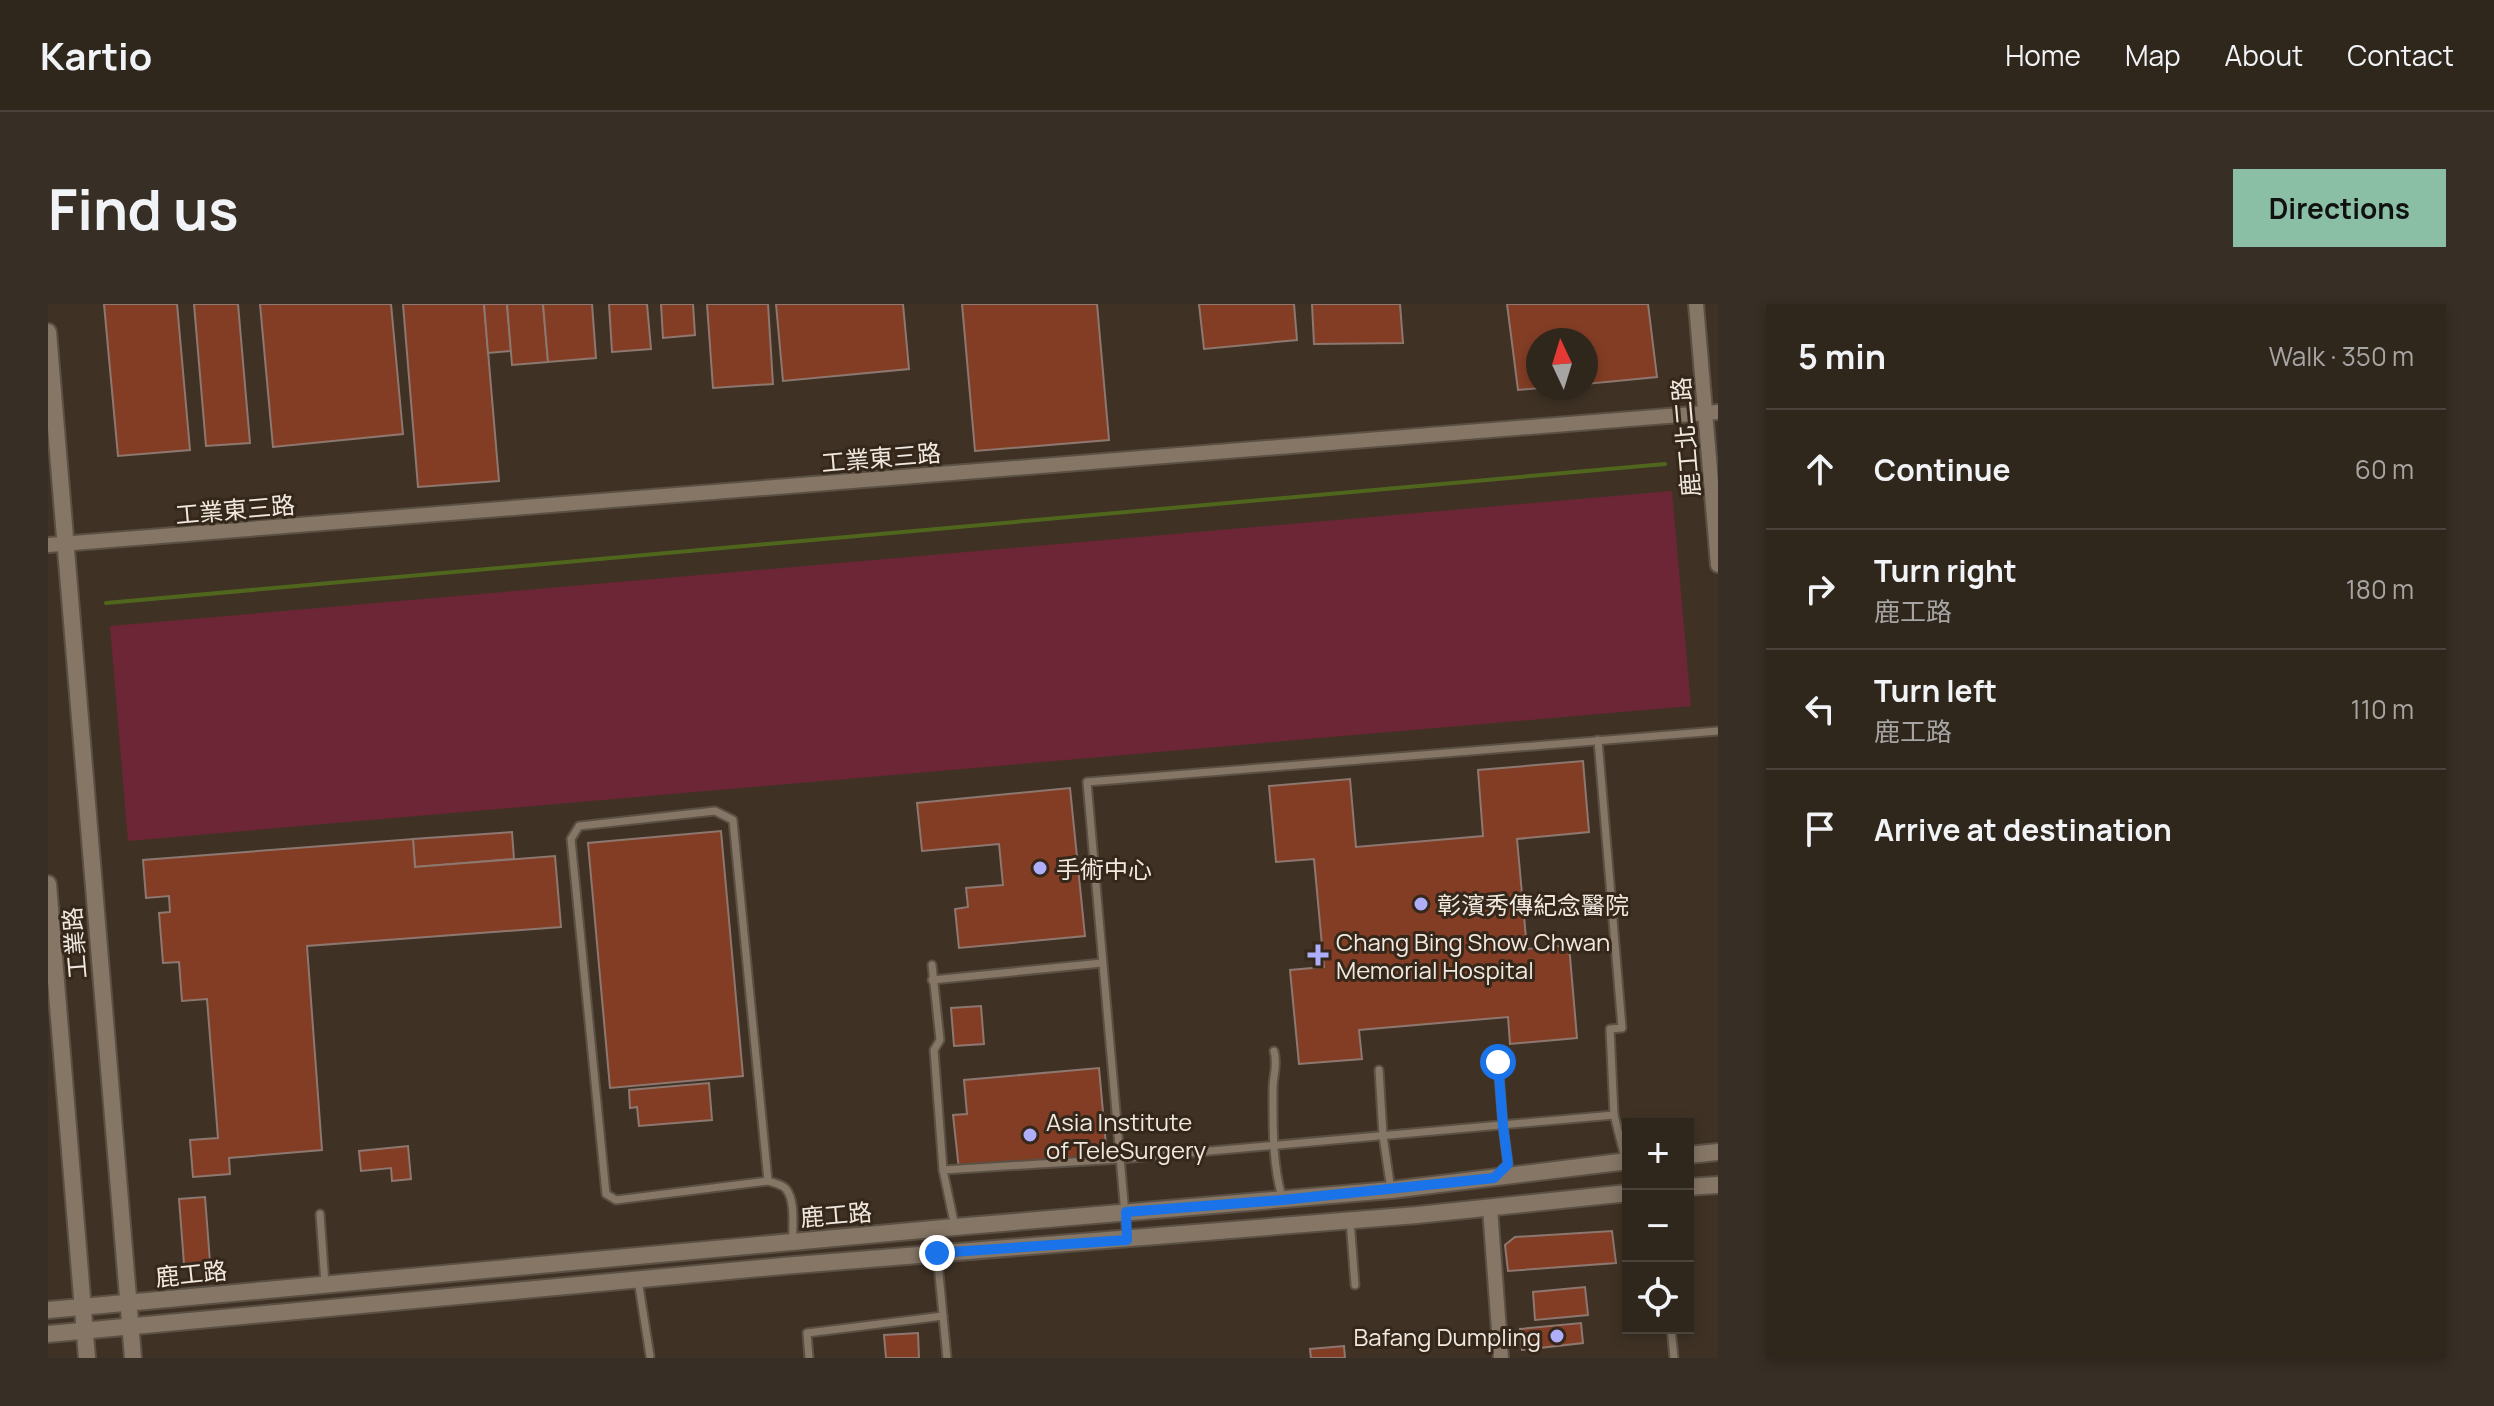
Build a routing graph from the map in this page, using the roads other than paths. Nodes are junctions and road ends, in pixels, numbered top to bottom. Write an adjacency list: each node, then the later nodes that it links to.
1 (1696, 304): 3 (street, 鹿工北二路)
2 (48, 332): 4 (street, 工業路)
3 (1712, 413): 4 (street, 工業東三路); 5 (street, 鹿工北二路)
4 (56, 545): 43 (street, 工業路)
5 (1718, 565)
6 (1718, 731): 7 (lane)
7 (1598, 740): 9 (lane); 15 (lane)
8 (48, 884): 44 (street, 工業路)
9 (1102, 963): 11 (lane); 22 (lane)
10 (932, 965): 11 (lane)
11 (932, 980): 24 (lane)
12 (1274, 1051): 18 (lane)
13 (1498, 1062): 16 (lane)
14 (1379, 1070): 17 (lane)
15 (1614, 1115): 16 (lane); 19 (lane)
16 (1503, 1126): 17 (lane); 25 (lane)
17 (1383, 1136): 18 (lane); 29 (lane)
18 (1273, 1146): 22 (lane); 31 (lane)
19 (1622, 1146)
20 (1718, 1152): 21 (street)
21 (1694, 1154)
22 (1120, 1159): 24 (lane); 33 (lane)
23 (1622, 1161): 25 (street, 鹿工路)
24 (943, 1170): 36 (lane)
25 (1494, 1178): 29 (street, 鹿工路)
26 (768, 1181): 26 (lane); 38 (lane)
27 (1718, 1185): 28 (street)
28 (1694, 1187)
29 (1391, 1190): 31 (street, 鹿工路)
30 (1622, 1194): 32 (street, 鹿工路)
31 (1282, 1200): 33 (street, 鹿工路)
32 (1490, 1208): 35 (street, 鹿工路); 56 (street)
33 (1126, 1212): 36 (street, 鹿工路); 37 (lane)
34 (320, 1214): 41 (lane)
35 (1350, 1220): 37 (street, 鹿工路); 42 (lane)
36 (955, 1227): 38 (street, 鹿工路)
37 (1127, 1240): 39 (street, 鹿工路)
38 (793, 1242): 41 (street, 鹿工路)
39 (937, 1253): 40 (street, 鹿工路); 46 (lane)
40 (638, 1280): 47 (street, 鹿工路); 51 (lane)
41 (325, 1284): 43 (street, 鹿工路)
42 (1355, 1285)
43 (128, 1303): 44 (street, 鹿工路); 47 (street, 工業路)
44 (83, 1307): 45 (street, 鹿工路); 48 (street, 工業路)
45 (48, 1310)
46 (943, 1316): 54 (lane); 55 (lane)
47 (130, 1328): 48 (street, 鹿工路); 53 (street, 工業路)
48 (84, 1331): 49 (street, 鹿工路); 52 (street, 工業路)
49 (48, 1334)
50 (1672, 1334): 57 (lane)
51 (650, 1356)
52 (87, 1358)
53 (133, 1358)
54 (809, 1358)
55 (947, 1358)
56 (1501, 1358)
57 (1674, 1358)

